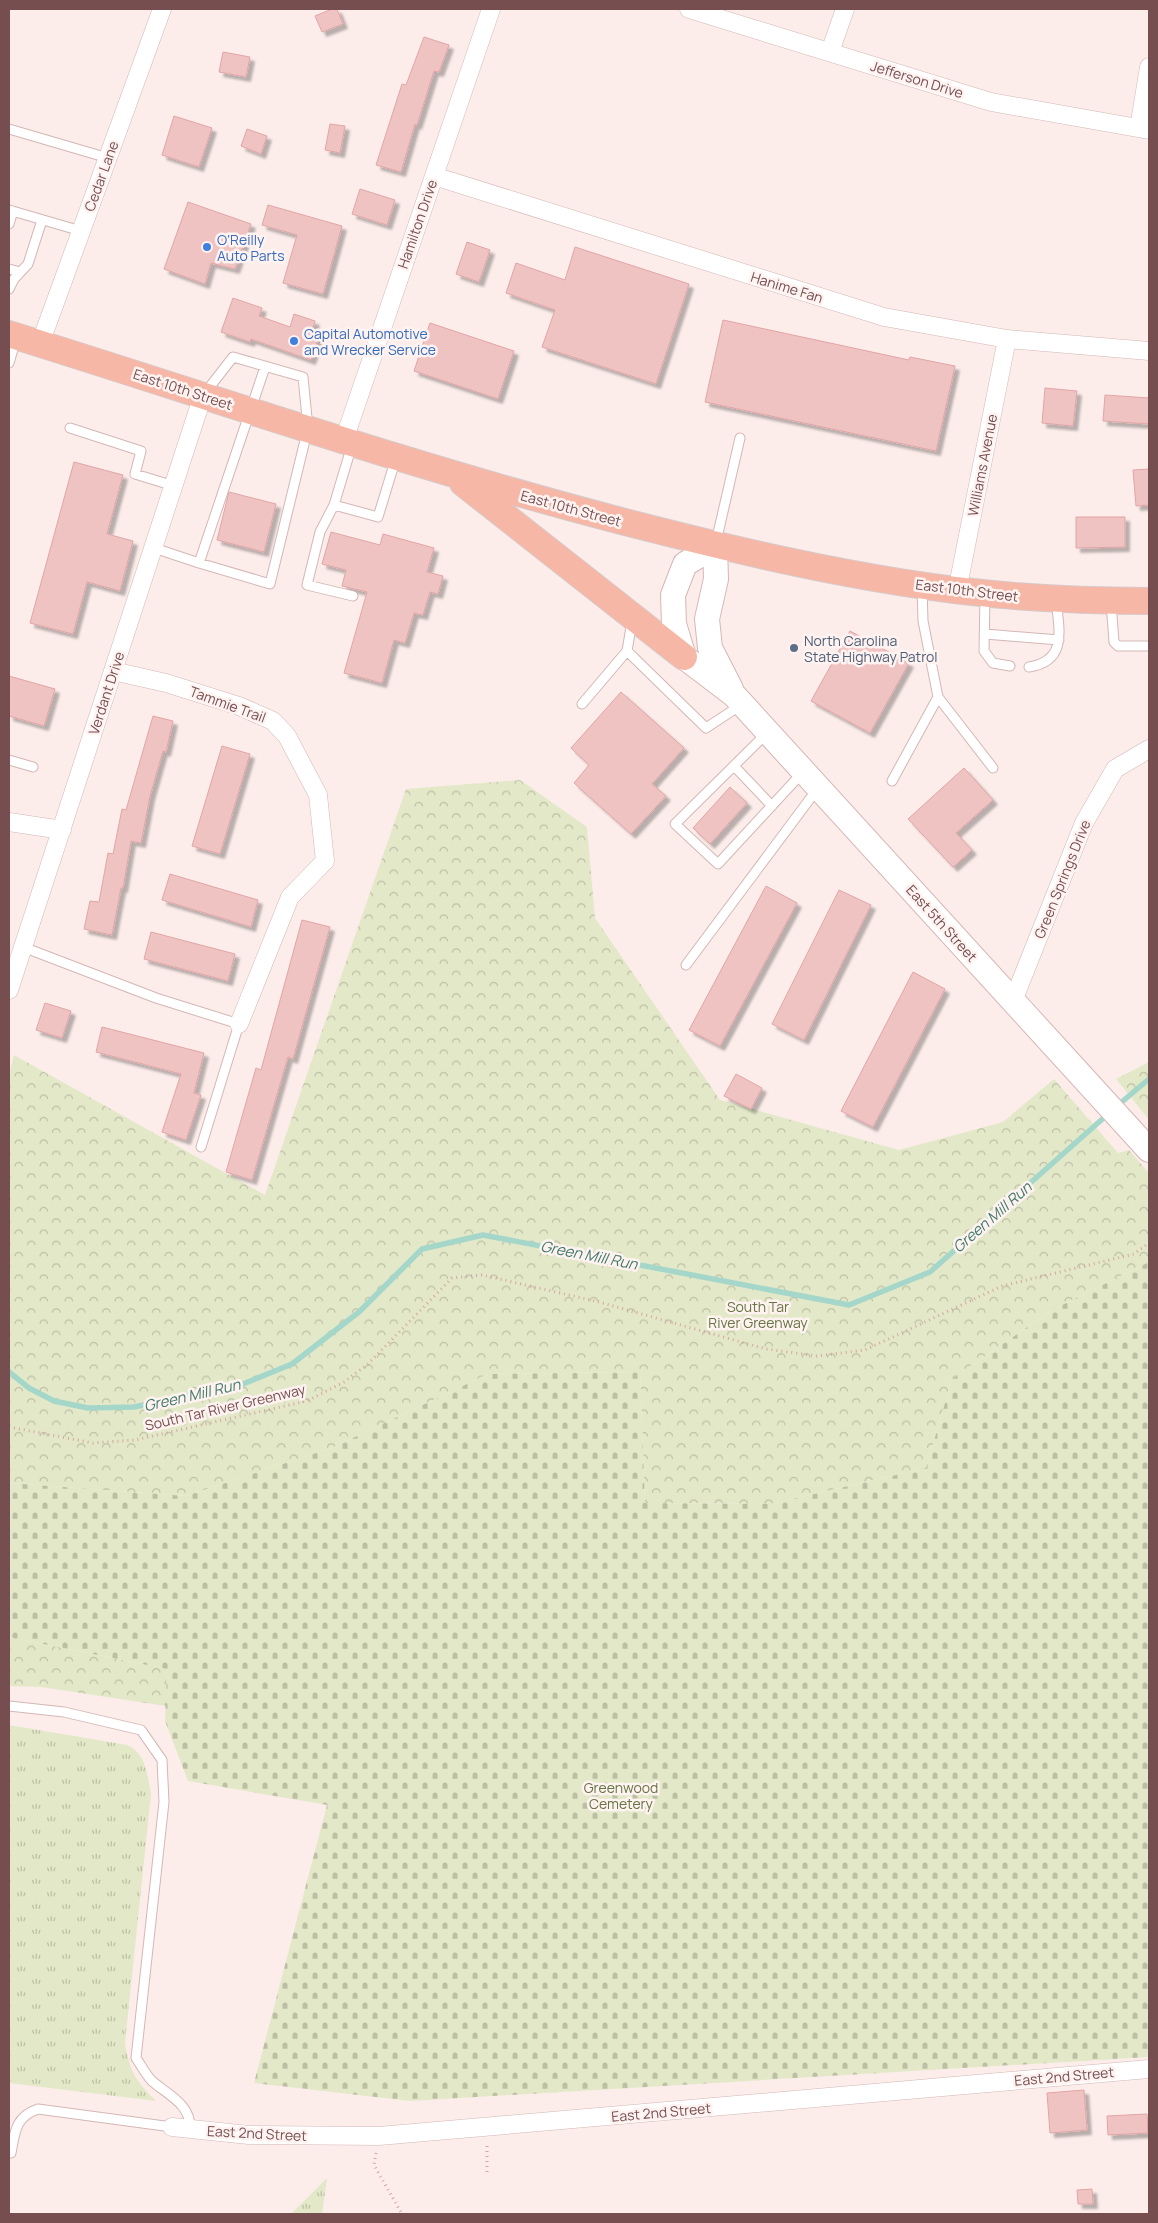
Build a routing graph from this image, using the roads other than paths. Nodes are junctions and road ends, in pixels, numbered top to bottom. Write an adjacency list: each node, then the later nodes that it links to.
1 (162, 9): 9 (street, Cedar Lane)
2 (491, 9): 10 (street, Hamilton Drive)
3 (689, 9): 5 (street, Jefferson Drive)
4 (845, 9): 5 (street)
5 (830, 52): 7 (street, Jefferson Drive)
6 (1149, 67): 7 (street)
7 (1144, 129)
8 (9, 130): 9 (lane)
9 (108, 158): 14 (street, Cedar Lane)
10 (434, 176): 19 (street, Hanime Fan); 28 (street, Hamilton Drive)
11 (11, 211): 12 (lane); 13 (lane)
12 (42, 220): 14 (lane); 16 (lane)
13 (9, 224)
14 (81, 231): 18 (street, Cedar Lane)
15 (9, 268): 16 (lane)
16 (20, 272): 17 (lane)
17 (9, 289)
18 (22, 338): 21 (lane); 23 (main road, East 10th Street)
19 (1007, 339): 20 (street, Hanime Fan); 37 (street, Williams Avenue)
20 (1149, 351)
21 (9, 363)
22 (265, 367): 23 (lane); 24 (lane); 26 (lane)
23 (203, 396): 24 (main road, East 10th Street); 31 (street, Verdant Drive)
24 (252, 411): 26 (main road, East 10th Street); 35 (lane)
25 (70, 428): 31 (lane)
26 (308, 428): 28 (main road, East 10th Street); 35 (lane)
27 (740, 438): 33 (lane)
28 (348, 441): 29 (main road, East 10th Street); 32 (lane)
29 (397, 456): 30 (main road, East 10th Street); 32 (lane)
30 (451, 473): 33 (main road, East 10th Street); 43 (main road)
31 (174, 486): 34 (street, Verdant Drive)
32 (334, 505): 39 (lane)
33 (715, 546): 36 (main road, East 10th Street); 48 (main road); 53 (main road, East 5th Street)
34 (154, 548): 35 (lane); 51 (street, Verdant Drive)
35 (199, 563)
36 (922, 586): 37 (main road, East 10th Street); 52 (lane)
37 (957, 591): 38 (main road, East 10th Street)
38 (985, 593): 40 (main road, East 10th Street); 44 (lane)
39 (353, 596)
40 (1056, 600): 41 (main road, East 10th Street); 45 (lane)
41 (1111, 601): 42 (main road, East 10th Street); 46 (lane)
42 (1149, 601)
43 (633, 618): 47 (lane); 48 (main road)
44 (985, 634): 45 (lane); 49 (lane)
45 (1060, 640): 50 (lane)
46 (1149, 646)
47 (627, 651): 53 (lane); 54 (lane)
48 (684, 657): 53 (main road, East 5th Street)
49 (1010, 666)
50 (1029, 667)
51 (114, 670): 65 (street, Verdant Drive); 70 (street, Tammie Trail)
52 (938, 697): 60 (lane); 62 (lane)
53 (738, 699): 55 (main road, East 5th Street)
54 (582, 704)
55 (768, 732): 58 (lane); 61 (main road, East 5th Street)
56 (1149, 749): 69 (street, Green Springs Drive)
57 (9, 760): 59 (lane)
58 (734, 766): 63 (lane); 63 (lane)
59 (33, 767)
60 (993, 768)
61 (811, 780): 63 (lane); 67 (lane); 69 (main road, East 5th Street)
62 (892, 781)
63 (772, 806)
64 (9, 822): 65 (street)
65 (62, 830): 66 (street, Verdant Drive)
66 (23, 947): 68 (street, Verdant Drive); 70 (lane)
67 (686, 965)
68 (9, 990)
69 (1013, 1001): 72 (main road, East 5th Street)
70 (239, 1024): 71 (lane)
71 (201, 1147)
72 (1149, 1150)
73 (9, 1706): 76 (lane)
74 (1149, 2069): 76 (street, East 2nd Street)
75 (172, 2127): 76 (street, East 2nd Street); 77 (lane)
76 (190, 2129)
77 (12, 2153)

